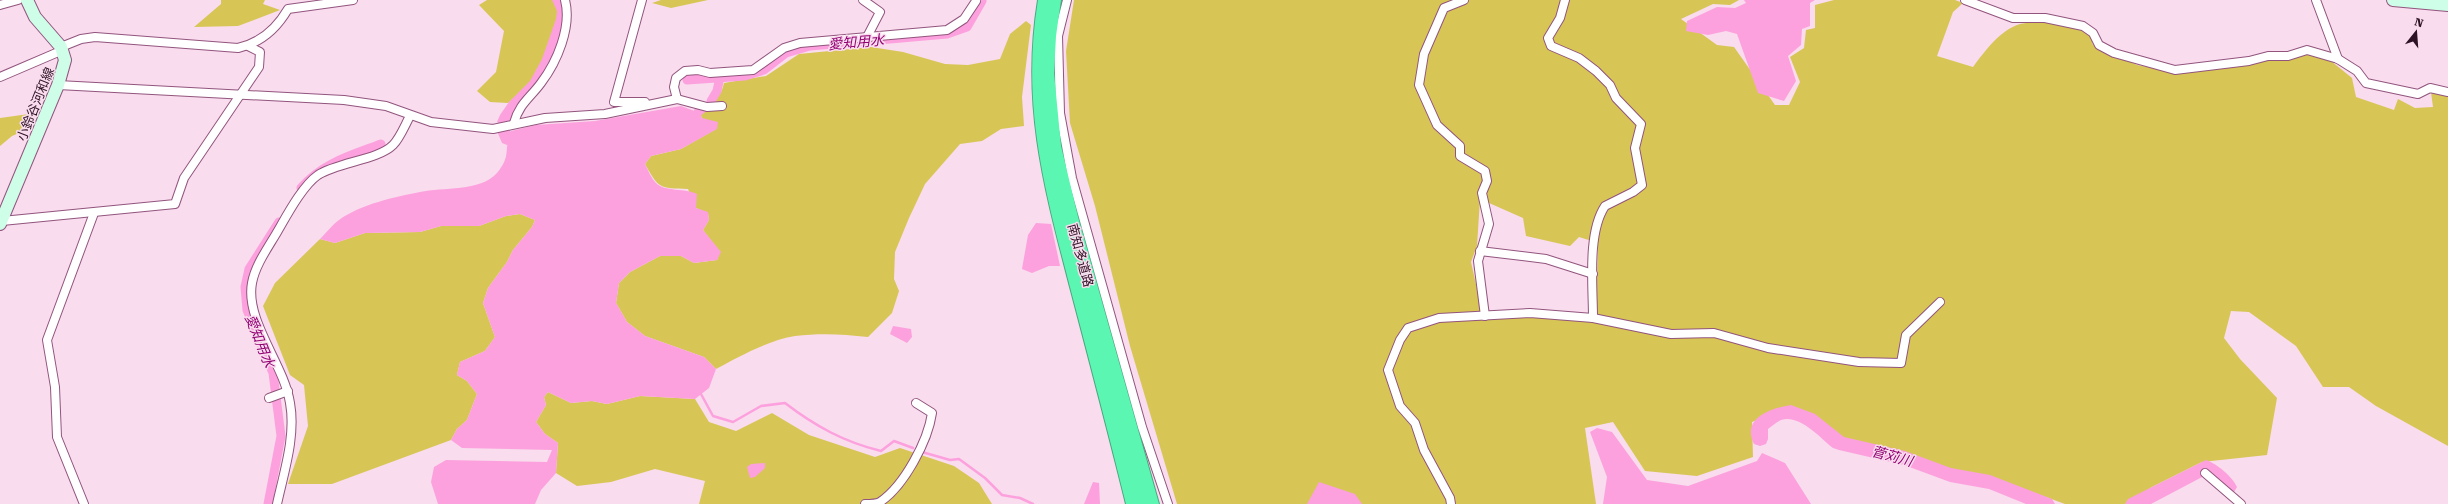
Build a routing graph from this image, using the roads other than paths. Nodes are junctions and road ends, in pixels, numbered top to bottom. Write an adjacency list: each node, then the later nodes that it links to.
1 (18, 0): 16 (street)
2 (27, 0): 20 (main road)
3 (353, 0): 19 (street)
4 (565, 0): 30 (street)
5 (642, 0): 27 (street)
6 (863, 0): 18 (street)
7 (1044, 0): 45 (highway, 南知多道路)
8 (1055, 0): 46 (highway, 南知多道路)
9 (1067, 0): 47 (street)
10 (1464, 0): 33 (street)
11 (1565, 0): 34 (street)
12 (1965, 0): 21 (street)
13 (2316, 0): 21 (street)
14 (2393, 0): 17 (main road)
15 (976, 1): 18 (street)
16 (0, 5)
17 (2448, 5)
18 (867, 37): 26 (street)
19 (248, 46): 20 (street); 25 (street)
20 (62, 48): 22 (street); 23 (main road, 小鈴谷河和線)
21 (2338, 60): 24 (street)
22 (0, 77)
23 (58, 85): 25 (street); 32 (main road, 小鈴谷河和線)
24 (2448, 92)
25 (239, 95): 29 (street); 31 (street)
26 (677, 99): 27 (street); 28 (street)
27 (662, 102): 30 (street)
28 (722, 106)
29 (410, 116): 30 (street); 38 (street)
30 (514, 123)
31 (94, 213): 32 (street); 42 (street)
32 (1, 222)
33 (1480, 251): 34 (street); 36 (street)
34 (1593, 274): 37 (street)
35 (1940, 302): 37 (street)
36 (1485, 316): 37 (street); 48 (street)
37 (1592, 318)
38 (286, 392): 39 (street); 43 (street)
39 (269, 398)
40 (916, 403): 44 (street)
41 (2205, 473): 49 (street)
42 (84, 504)
43 (277, 504)
44 (865, 504)
45 (1135, 504)
46 (1150, 504)
47 (1168, 504)
48 (1451, 504)
49 (2240, 504)

